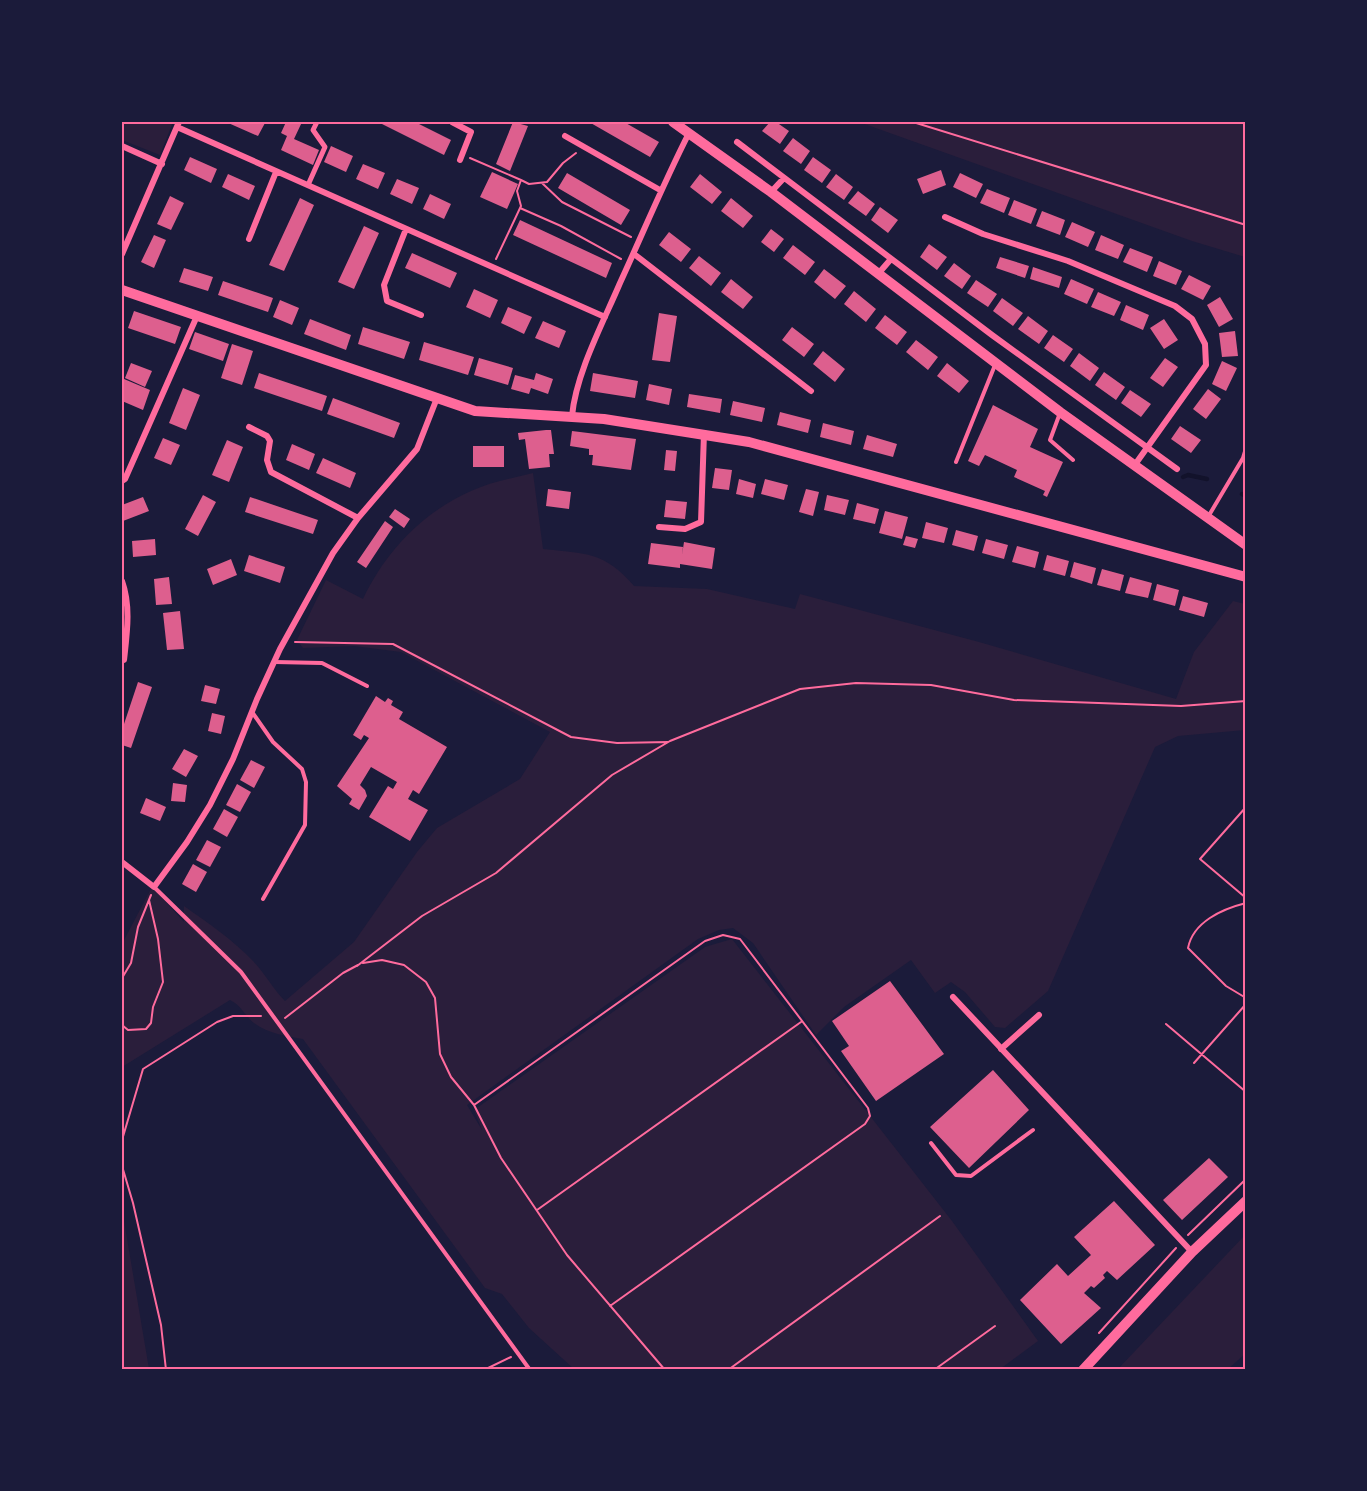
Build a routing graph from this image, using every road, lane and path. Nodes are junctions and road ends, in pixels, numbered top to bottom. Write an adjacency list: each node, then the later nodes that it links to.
1 (317, 122): 17 (street)
2 (452, 122): 11 (street)
3 (672, 122): 6 (street)
4 (913, 122): 22 (path)
5 (178, 124): 12 (street); 13 (street)
6 (689, 133): 18 (street); 19 (street)
7 (565, 136): 10 (street)
8 (737, 142): 14 (street)
9 (122, 146): 12 (street)
10 (583, 146): 16 (path); 18 (street)
11 (461, 157): 15 (path)
12 (162, 164): 26 (street)
13 (276, 172): 17 (street); 24 (street)
14 (784, 178): 19 (street); 28 (street)
15 (521, 180): 16 (path); 20 (path)
16 (542, 183): 25 (path)
17 (308, 185): 23 (street)
18 (660, 190): 25 (street)
19 (771, 192): 31 (street)
20 (520, 208): 29 (path); 30 (path)
21 (945, 218): 43 (street)
22 (1245, 225)
23 (406, 229): 30 (street); 34 (street)
24 (249, 240)
25 (639, 240): 27 (street)
26 (122, 254)
27 (634, 254): 29 (street); 37 (street)
28 (891, 259): 31 (street); 43 (street)
29 (629, 263): 35 (street)
30 (492, 267): 35 (street)
31 (878, 275): 36 (street)
32 (122, 290): 33 (street)
33 (196, 315): 38 (street); 50 (street)
34 (421, 315)
35 (605, 317): 40 (street)
36 (995, 364): 39 (street); 47 (lane)
37 (811, 391)
38 (437, 398): 40 (street); 51 (street)
39 (1060, 412): 46 (lane); 48 (street)
40 (572, 416): 42 (street)
41 (249, 427): 51 (street)
42 (704, 433): 53 (street); 55 (street)
43 (1147, 448): 48 (street); 49 (street)
44 (1245, 448): 45 (lane)
45 (1244, 459): 52 (lane)
46 (1073, 460)
47 (956, 462)
48 (1134, 466): 52 (street)
49 (1177, 469)
50 (122, 481)
51 (358, 518): 57 (street)
52 (1207, 518): 54 (street)
53 (659, 526)
54 (1245, 545)
55 (1245, 577)
56 (122, 581): 58 (street)
57 (284, 641): 59 (street); 63 (path)
58 (124, 660)
59 (274, 662): 60 (lane); 62 (street)
60 (367, 686)
61 (1245, 701): 63 (path)
62 (252, 711): 66 (street); 68 (lane)
63 (670, 741): 70 (path)
64 (1245, 807): 67 (path)
65 (122, 862): 66 (street)
66 (154, 887): 76 (lane)
67 (1245, 898)
68 (263, 899)
69 (1245, 903): 73 (path)
70 (357, 966): 78 (path); 85 (path)
71 (122, 987): 80 (path)
72 (953, 997): 81 (street)
73 (1245, 998)
74 (1245, 1004): 82 (path)
75 (1040, 1015): 81 (street)
76 (273, 1016): 78 (lane); 87 (path)
77 (801, 1022): 85 (path); 91 (path); 94 (path)
78 (278, 1023): 96 (lane)
79 (1166, 1024): 82 (path)
80 (122, 1025)
81 (1001, 1049): 93 (street)
82 (1202, 1054): 83 (path); 84 (path)
83 (1194, 1063)
84 (1245, 1092)
85 (474, 1105): 91 (path)
86 (1034, 1130): 88 (lane)
87 (122, 1140)
88 (931, 1143)
89 (122, 1166): 97 (path)
90 (1245, 1202): 93 (street)
91 (537, 1210): 94 (path)
92 (940, 1216): 101 (path)
93 (1192, 1252): 103 (street)
94 (610, 1306): 100 (path)
95 (995, 1326): 102 (path)
96 (518, 1354): 98 (path); 99 (lane)
97 (166, 1370)
98 (484, 1370)
99 (530, 1370)
100 (665, 1370)
101 (728, 1370)
102 (934, 1370)
103 (1083, 1370)

